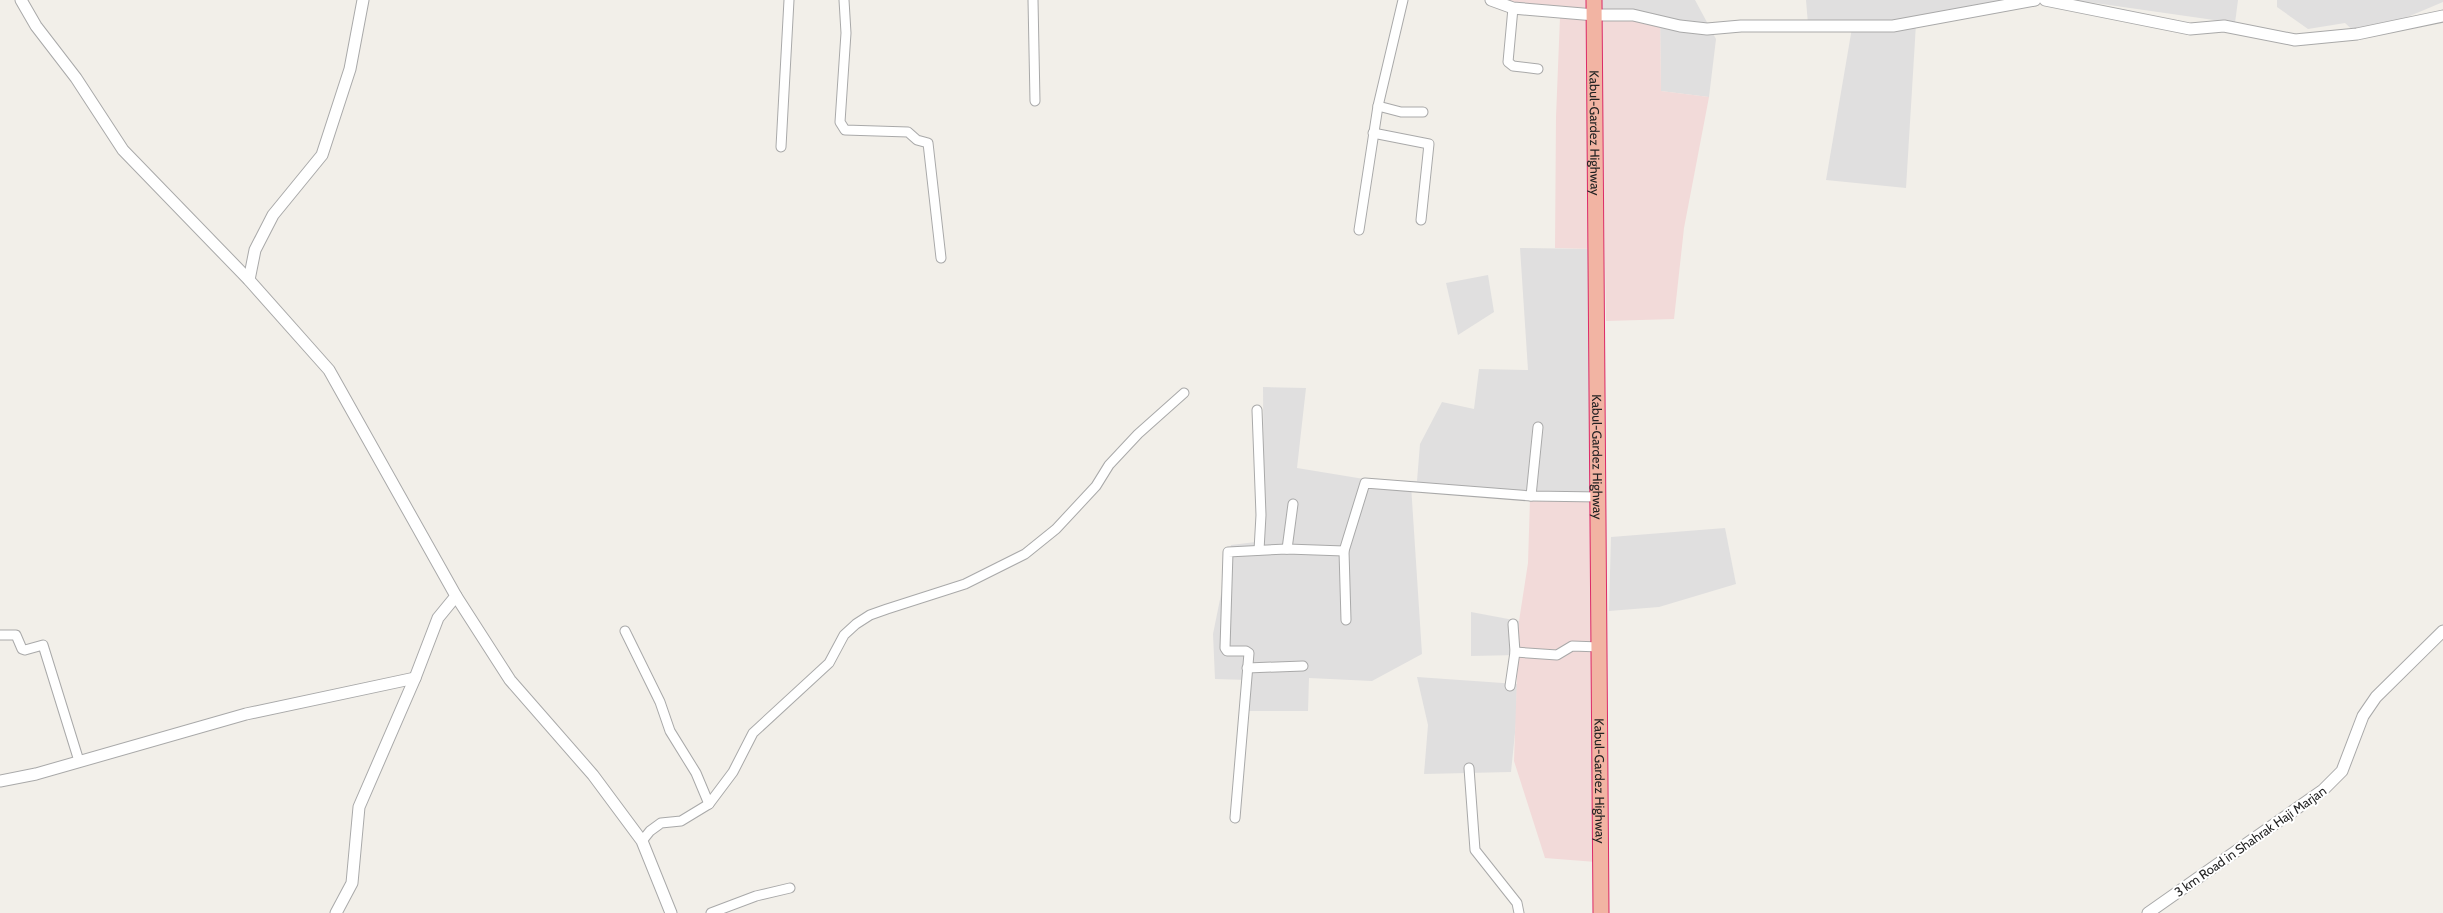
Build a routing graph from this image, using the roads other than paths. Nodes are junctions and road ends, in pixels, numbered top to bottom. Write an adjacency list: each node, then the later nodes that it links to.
1 (21, 0): 23 (street)
2 (363, 0): 23 (street)
3 (789, 0): 19 (street)
4 (844, 0): 22 (street)
5 (1033, 0): 15 (street)
6 (1403, 0): 16 (street)
7 (1491, 0): 11 (street)
8 (1594, 0): 12 (highway, Kabul-Gardez Highway)
9 (2028, 0): 12 (street)
10 (2045, 0): 13 (street)
11 (1513, 8): 12 (street); 14 (street)
12 (1595, 15): 28 (highway, Kabul-Gardez Highway)
13 (2443, 16)
14 (1538, 69)
15 (1035, 101)
16 (1378, 106): 17 (street); 18 (street)
17 (1423, 112)
18 (1374, 133): 20 (street); 21 (street)
19 (781, 147)
20 (1421, 220)
21 (1359, 230)
22 (941, 258)
23 (249, 280): 33 (street)
24 (1184, 393): 48 (street)
25 (1257, 410): 31 (street)
26 (1538, 427): 27 (street)
27 (1531, 496): 28 (street); 32 (street)
28 (1600, 498): 39 (highway, Kabul-Gardez Highway)
29 (1293, 504): 30 (street)
30 (1287, 549): 31 (street); 32 (street)
31 (1259, 550): 42 (street)
32 (1344, 550): 34 (street)
33 (456, 596): 43 (street); 50 (street)
34 (1346, 620)
35 (1514, 624): 40 (street)
36 (625, 631): 48 (street)
37 (2443, 631): 57 (street, 3 km Road in Shahrak Haji Marjan)
38 (0, 635): 45 (street)
39 (1600, 647): 40 (street); 56 (highway, Kabul-Gardez Highway)
40 (1516, 652): 44 (street)
41 (1303, 666): 42 (street)
42 (1247, 668): 49 (street)
43 (415, 678): 45 (street); 52 (street)
44 (1510, 686)
45 (79, 761): 47 (street)
46 (1469, 768): 55 (street)
47 (0, 781)
48 (709, 804): 50 (street)
49 (1235, 818)
50 (642, 841): 53 (street)
51 (790, 888): 54 (street)
52 (336, 913)
53 (671, 913)
54 (711, 913)
55 (1519, 913)
56 (1601, 913)
57 (2148, 913)

